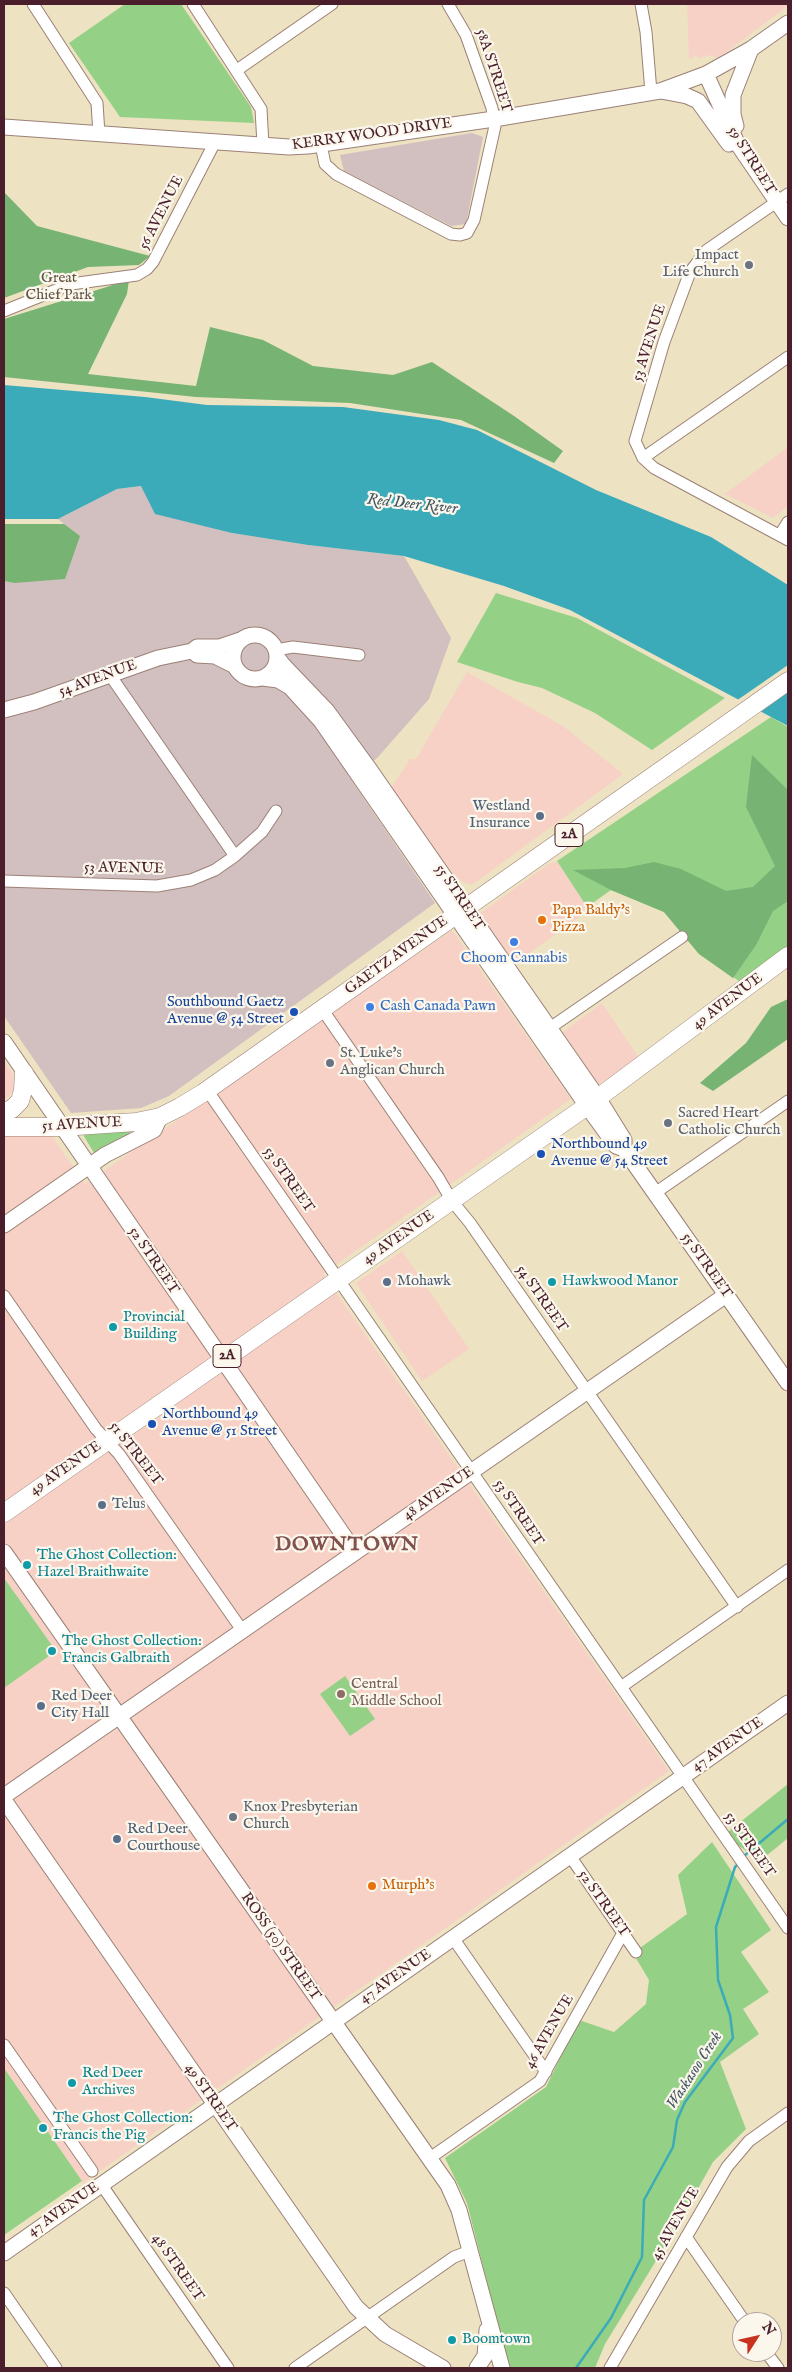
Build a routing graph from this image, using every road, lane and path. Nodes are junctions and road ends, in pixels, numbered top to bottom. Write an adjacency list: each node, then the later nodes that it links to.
1 (33, 4): 13 (street)
2 (193, 4): 8 (street)
3 (332, 4): 8 (street)
4 (448, 4): 11 (street, 58A STREET)
5 (641, 4): 10 (street)
6 (788, 23): 7 (street)
7 (751, 49): 9 (street); 17 (street)
8 (237, 70): 16 (street)
9 (706, 74): 10 (street, KERRY WOOD DRIVE); 17 (street, 59 STREET)
10 (655, 92): 11 (street, KERRY WOOD DRIVE); 17 (street)
11 (494, 118): 15 (street, KERRY WOOD DRIVE); 15 (street, 58A STREET)
12 (4, 126): 13 (street, KERRY WOOD DRIVE)
13 (100, 134): 14 (street, KERRY WOOD DRIVE)
14 (216, 142): 16 (street, KERRY WOOD DRIVE); 20 (street, 56 AVENUE)
15 (321, 144): 16 (street, KERRY WOOD DRIVE)
16 (262, 145)
17 (745, 157): 18 (street, 59 STREET)
18 (782, 198): 19 (street, 59 STREET); 22 (street, 53 AVENUE)
19 (788, 218)
20 (4, 311)
21 (788, 357): 22 (street)
22 (643, 458): 24 (street)
23 (788, 522): 24 (street)
24 (784, 538)
25 (240, 640): 26 (street, 54 AVENUE); 27 (street); 29 (street)
26 (192, 652): 29 (street, 54 AVENUE); 30 (street, 54 AVENUE)
27 (277, 654): 28 (street); 31 (street); 37 (street, 55 STREET)
28 (359, 655)
29 (235, 666): 31 (street)
30 (110, 675): 33 (street, 54 AVENUE); 35 (street)
31 (263, 678): 37 (street, 55 STREET)
32 (788, 680): 37 (main road, GAETZ AVENUE / 2A)
33 (4, 710)
34 (276, 810): 35 (street, 53 AVENUE)
35 (235, 856): 36 (street, 53 AVENUE)
36 (4, 881)
37 (459, 911): 40 (main road, GAETZ AVENUE / 2A); 41 (street, 55 STREET)
38 (682, 937): 41 (street)
39 (788, 956): 46 (main road, 49 AVENUE / 2A)
40 (322, 1009): 44 (main road, GAETZ AVENUE / 2A); 53 (street, 54 STREET)
41 (544, 1032): 46 (street, 55 STREET)
42 (4, 1042): 43 (street, 52 STREET)
43 (24, 1073): 47 (main road); 50 (street, 52 STREET)
44 (207, 1090): 48 (main road, GAETZ AVENUE / 2A); 55 (street, 53 STREET)
45 (788, 1101): 52 (street)
46 (593, 1102): 52 (street, 55 STREET); 53 (main road, 49 AVENUE / 2A)
47 (4, 1112)
48 (160, 1117): 50 (main road, 51 AVENUE / 2A); 51 (street, GAETZ AVENUE)
49 (4, 1127): 50 (main road, 51 AVENUE / 2A)
50 (62, 1127): 51 (street, 52 STREET)
51 (88, 1166): 54 (street, GAETZ AVENUE); 58 (street, 52 STREET)
52 (655, 1193): 56 (street, 55 STREET)
53 (452, 1201): 55 (main road, 49 AVENUE / 2A); 60 (street, 54 STREET)
54 (4, 1225)
55 (338, 1279): 58 (main road, 49 AVENUE / 2A); 62 (street, 53 STREET)
56 (726, 1295): 59 (street, 55 STREET); 60 (street, 48 AVENUE)
57 (4, 1296): 61 (street, 51 STREET)
58 (221, 1360): 61 (main road, 49 AVENUE / 2A); 65 (street, 52 STREET)
59 (788, 1383)
60 (587, 1392): 62 (street, 48 AVENUE); 67 (street, 54 STREET)
61 (107, 1441): 63 (main road, 49 AVENUE / 2A); 68 (street, 51 STREET)
62 (471, 1471): 65 (street, 48 AVENUE); 69 (street, 53 STREET)
63 (4, 1513)
64 (4, 1552): 71 (street, ROSS (50) STREET)
65 (355, 1552): 68 (street, 48 AVENUE)
66 (788, 1570): 67 (street)
67 (737, 1606): 69 (street)
68 (242, 1630): 71 (street, 48 AVENUE)
69 (621, 1688): 72 (street, 53 STREET)
70 (788, 1703): 72 (street, 47 AVENUE)
71 (119, 1716): 73 (street, 48 AVENUE); 80 (street, ROSS (50) STREET)
72 (683, 1777): 75 (street, 47 AVENUE); 76 (street, 53 STREET)
73 (4, 1796)
74 (4, 1800): 83 (street, 49 STREET)
75 (570, 1856): 77 (street, 52 STREET); 78 (street, 47 AVENUE)
76 (787, 1923)
77 (623, 1933): 79 (street, 52 STREET); 82 (street, 46 AVENUE)
78 (453, 1938): 80 (street, 47 AVENUE); 82 (street)
79 (636, 1952)
80 (333, 2021): 83 (street, 47 AVENUE); 85 (street, ROSS (50) STREET)
81 (4, 2045): 86 (street)
82 (546, 2072): 85 (street, 46 AVENUE)
83 (215, 2104): 87 (street, 47 AVENUE); 94 (street, 49 STREET)
84 (788, 2113): 88 (street, 45 AVENUE)
85 (430, 2158): 89 (street, ROSS (50) STREET)
86 (92, 2171)
87 (101, 2184): 90 (street, 47 AVENUE); 97 (street, 48 STREET)
88 (686, 2237): 93 (street); 102 (street, 45 AVENUE)
89 (470, 2251): 92 (street, ROSS (50) STREET); 94 (street)
90 (4, 2253)
91 (4, 2293): 96 (street)
92 (486, 2306): 100 (street); 101 (street, ROSS (50) STREET)
93 (738, 2312)
94 (366, 2318): 95 (street, 49 STREET); 98 (street)
95 (439, 2366): 99 (street, 49 STREET)
96 (56, 2368)
97 (228, 2368)
98 (295, 2368)
99 (451, 2368)
100 (477, 2368)
101 (502, 2368)
102 (610, 2368)

